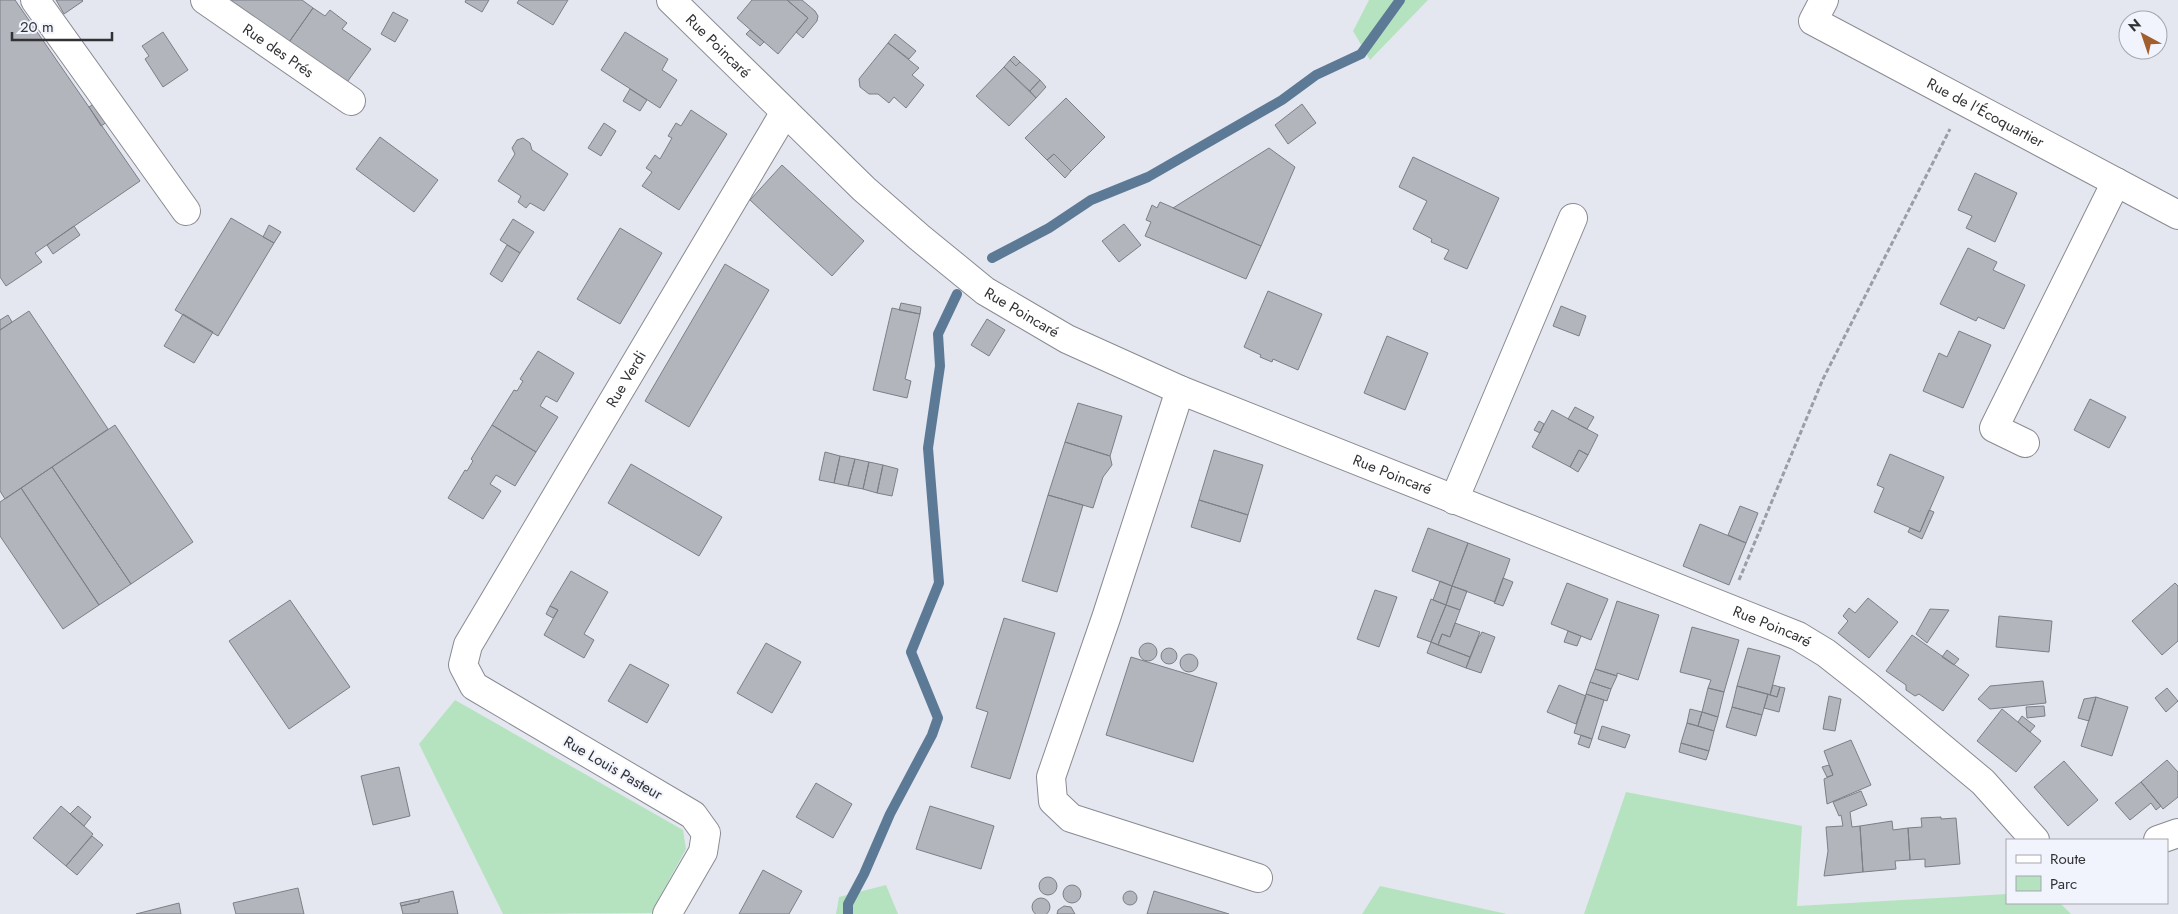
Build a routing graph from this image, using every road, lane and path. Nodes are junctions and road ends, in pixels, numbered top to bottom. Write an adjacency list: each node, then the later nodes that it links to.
1 (36, 0): 9 (street)
2 (206, 0): 5 (street, Rue des Prés)
3 (671, 0): 7 (street, Rue Poincaré)
4 (1824, 0): 6 (street, Rue de l'Écoquartier)
5 (351, 101)
6 (1964, 101): 8 (street, Rue de l'Écoquartier); 15 (path)
7 (785, 112): 12 (street, Rue Poincaré); 16 (street, Rue Verdi)
8 (2116, 182): 10 (street, Rue de l'Écoquartier); 13 (street)
9 (186, 211)
10 (2178, 215)
11 (1574, 218): 14 (street)
12 (1180, 390): 14 (street, Rue Poincaré); 20 (street)
13 (2025, 443)
14 (1454, 500): 15 (street, Rue Poincaré)
15 (1728, 608): 18 (street, Rue Poincaré)
16 (468, 645): 21 (street, Rue Louis Pasteur)
17 (2178, 833): 19 (street)
18 (2034, 839)
19 (2161, 839)
20 (1258, 878)
21 (667, 914)

